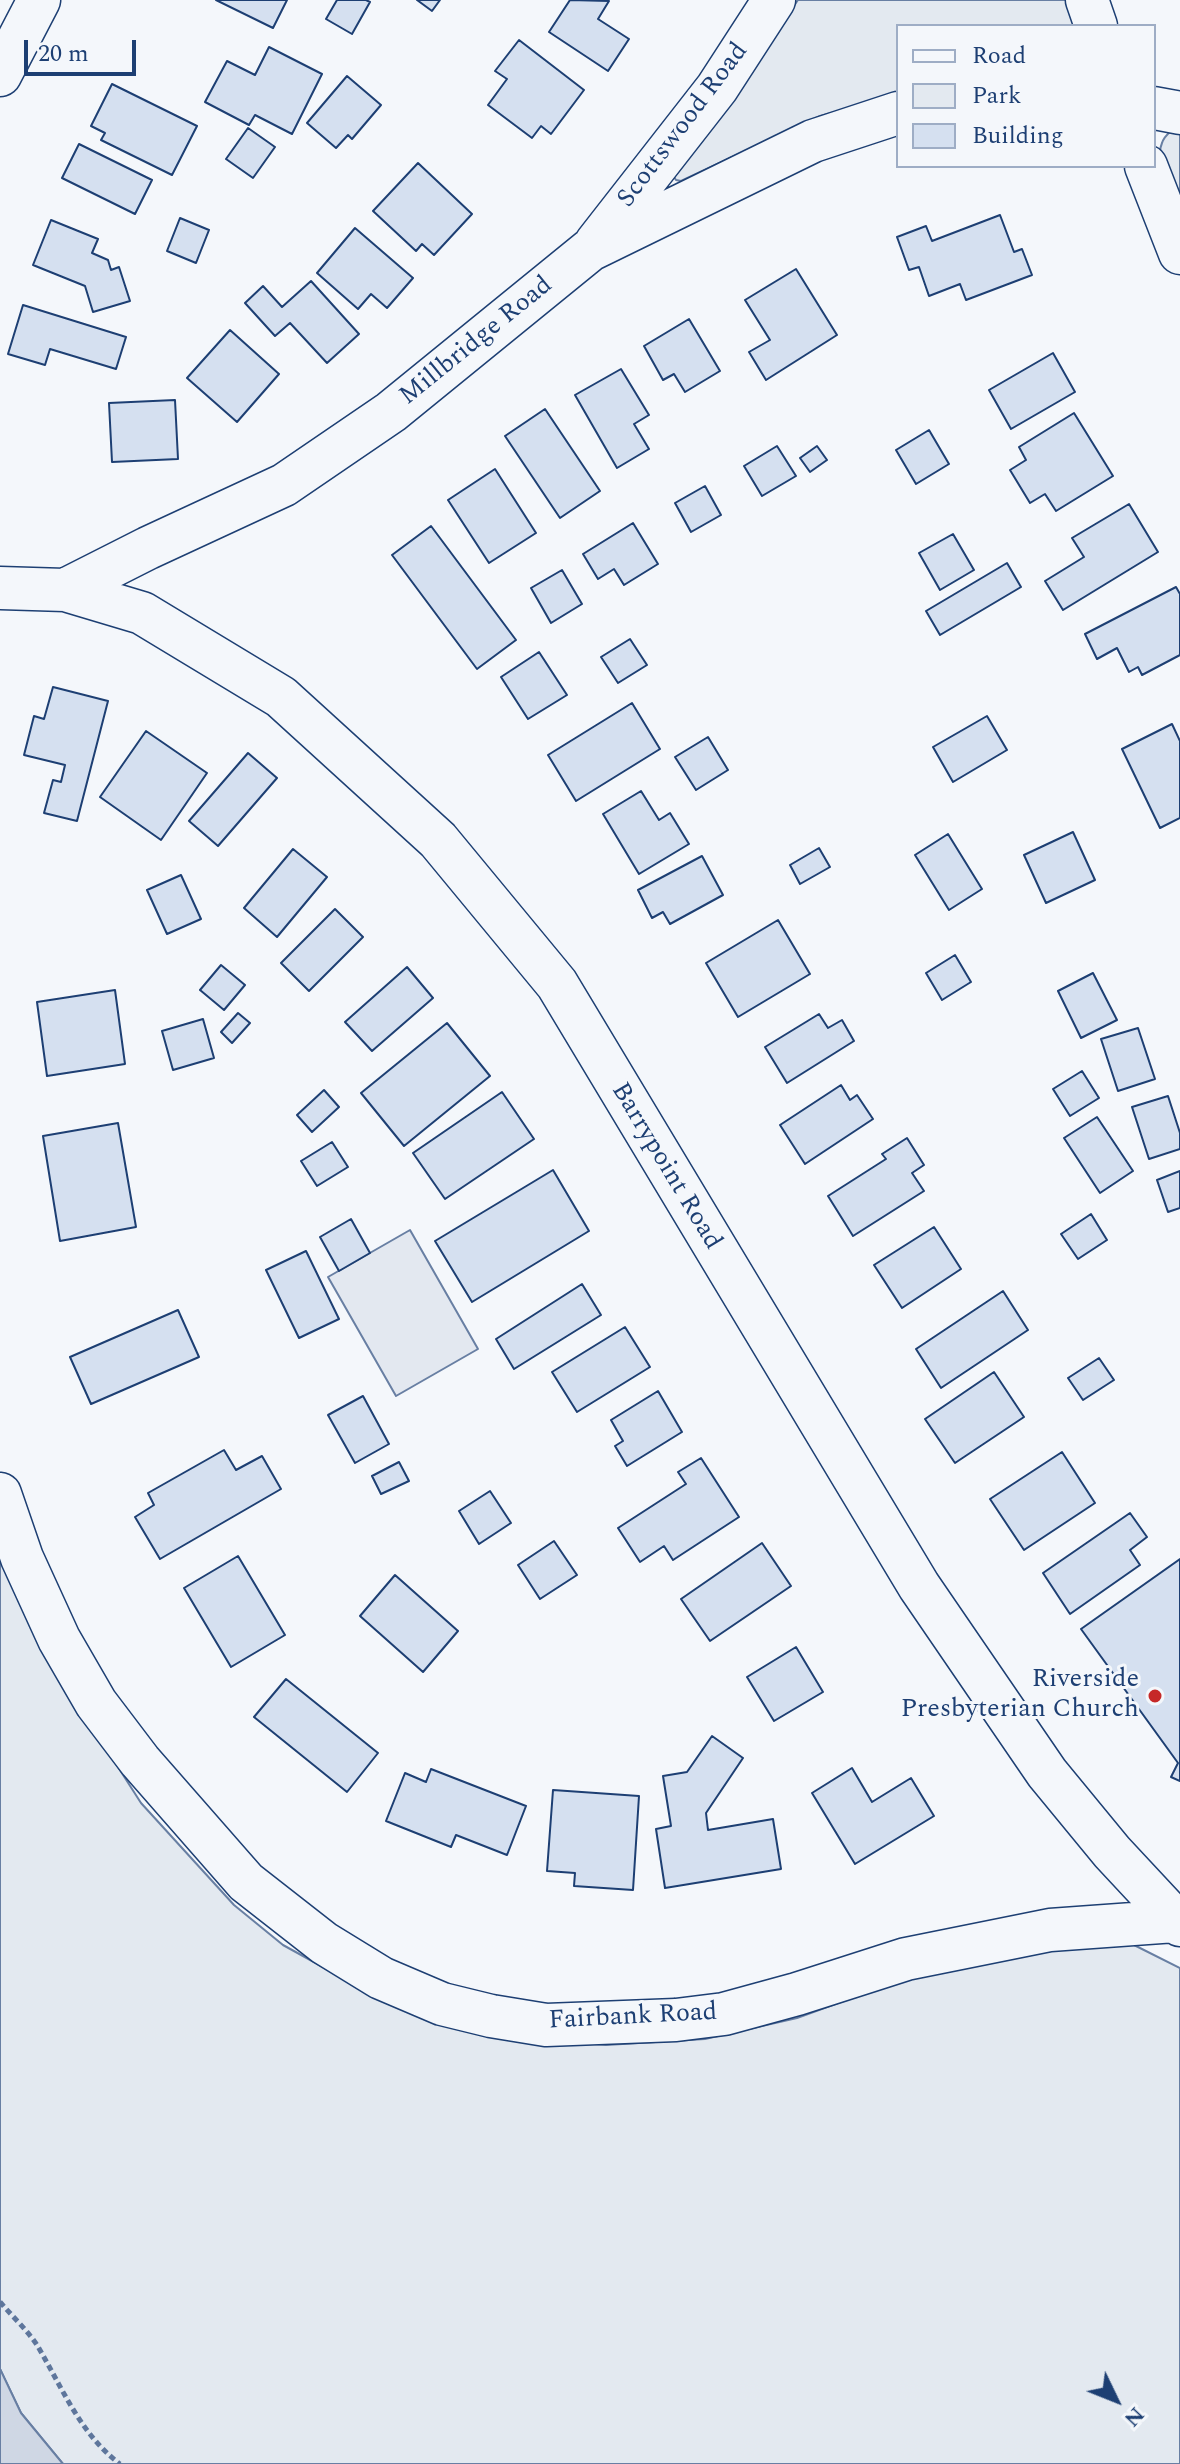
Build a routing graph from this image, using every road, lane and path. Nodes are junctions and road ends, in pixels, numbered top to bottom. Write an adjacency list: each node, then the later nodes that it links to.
1 (39, 0): 5 (street)
2 (774, 0): 10 (street, Scottswood Road)
3 (1087, 0): 4 (street)
4 (1095, 24)
5 (0, 75)
6 (1156, 108): 7 (street)
7 (1180, 113)
8 (896, 114): 10 (street, Millbridge Road)
9 (1147, 168): 11 (street)
10 (590, 250): 13 (street, Millbridge Road)
11 (1180, 253)
12 (0, 588): 13 (street, Barrypoint Road)
13 (65, 590): 15 (street, Barrypoint Road)
14 (0, 1494): 15 (street, Fairbank Road)
15 (1177, 1923)
16 (0, 2302): 17 (path)
17 (120, 2464)

